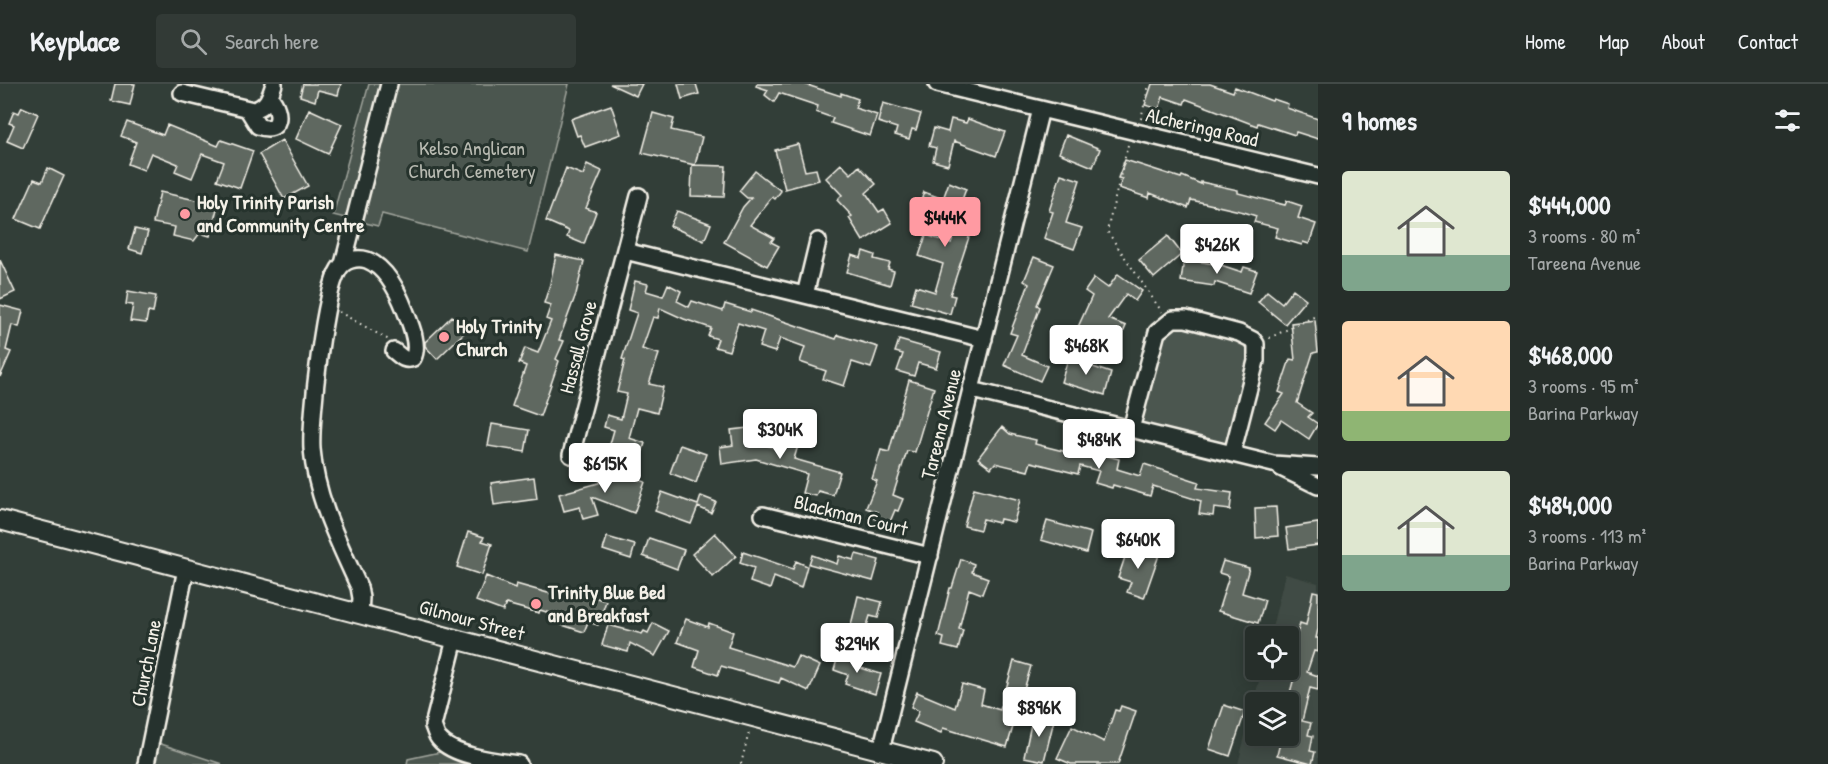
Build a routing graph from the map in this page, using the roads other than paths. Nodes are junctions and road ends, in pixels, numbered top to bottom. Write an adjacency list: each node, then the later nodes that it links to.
1 (389, 84): 11 (street)
2 (937, 84): 5 (street, Alcheringa Road)
3 (272, 91): 6 (street); 6 (street)
4 (182, 93): 6 (street)
5 (1041, 109): 7 (street, Alcheringa Road); 13 (street, Tareena Avenue)
6 (248, 110)
7 (1318, 176)
8 (639, 196): 10 (street, Hassall Grove)
9 (818, 241): 12 (street)
10 (625, 251): 12 (street); 18 (street, Hassall Grove)
11 (343, 264): 14 (street); 26 (street)
12 (805, 295): 13 (street)
13 (984, 339): 15 (street, Tareena Avenue)
14 (394, 351)
15 (972, 390): 16 (street); 24 (street, Tareena Avenue)
16 (1131, 429): 17 (street); 17 (street)
17 (1232, 454): 19 (street)
18 (571, 455)
19 (1273, 464): 20 (street); 21 (street)
20 (1318, 467)
21 (1318, 486)
22 (763, 515): 24 (street, Blackman Court)
23 (0, 520): 25 (main road, Gilmour Street)
24 (930, 556): 28 (street, Tareena Avenue)
25 (186, 569): 26 (main road, Gilmour Street); 29 (street, Church Lane)
26 (360, 614): 27 (main road, Gilmour Street)
27 (455, 639): 28 (main road, Gilmour Street); 30 (street)
28 (881, 750): 31 (main road, Gilmour Street)
29 (146, 764)
30 (519, 764)
31 (930, 764)

